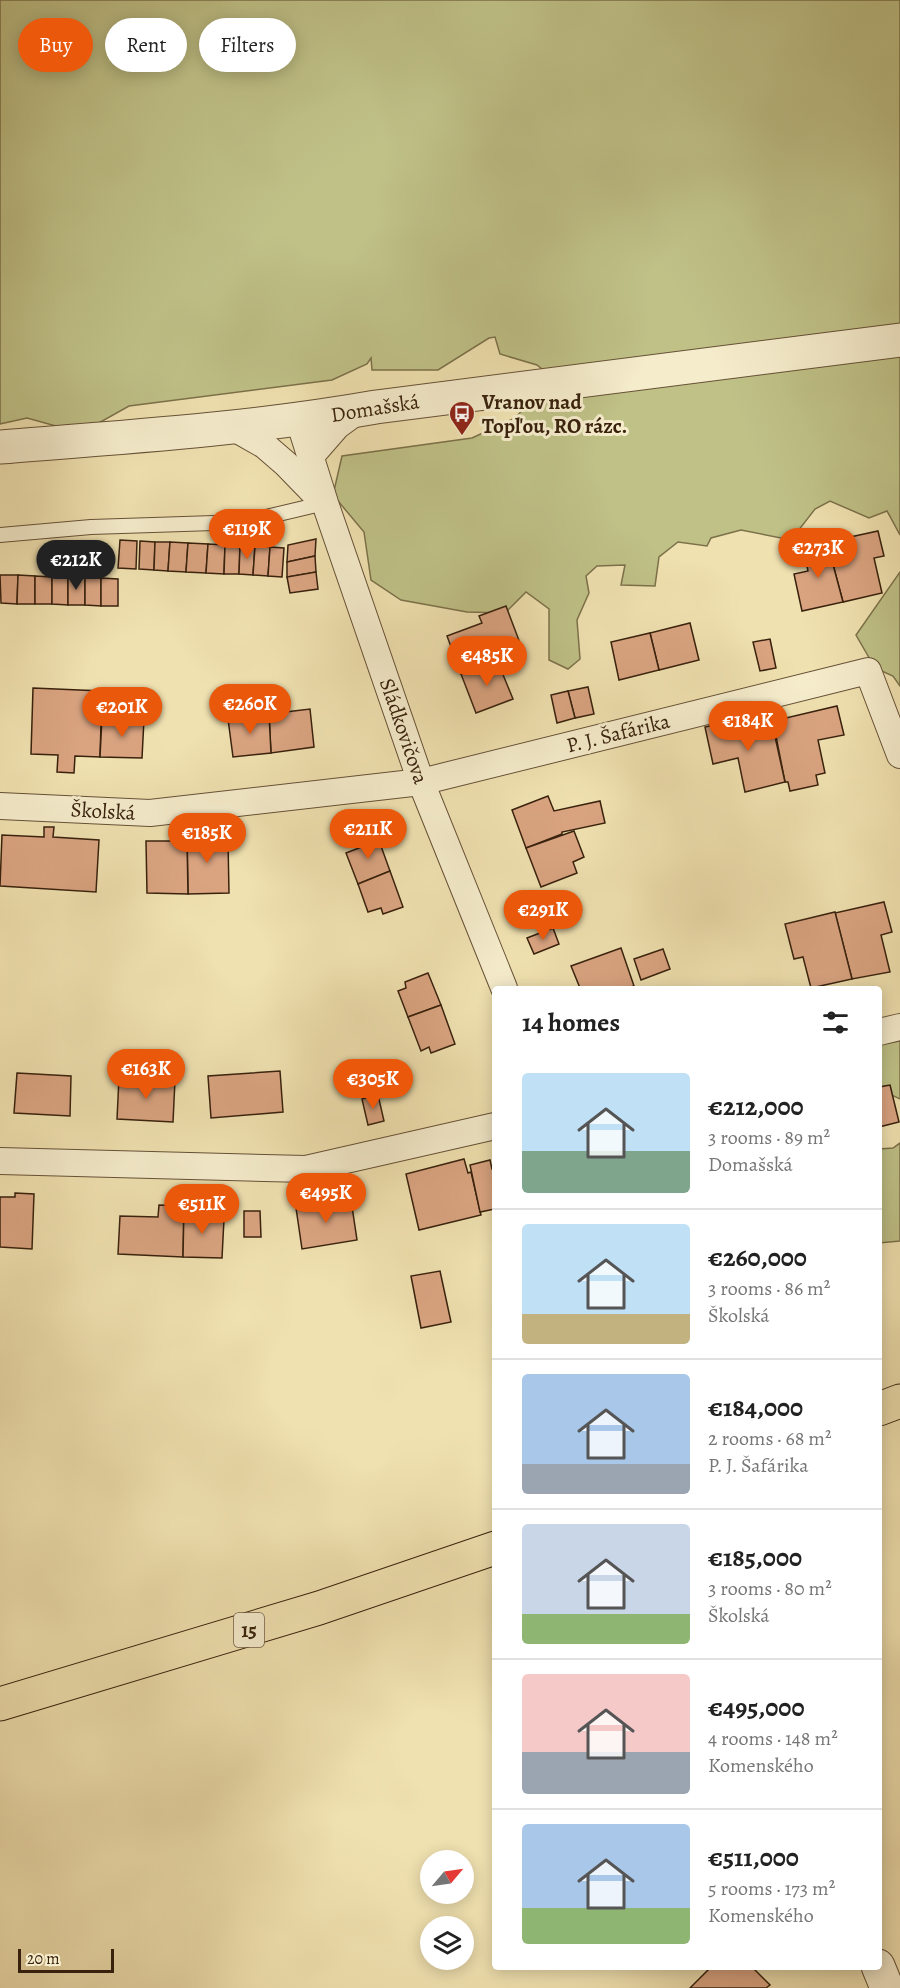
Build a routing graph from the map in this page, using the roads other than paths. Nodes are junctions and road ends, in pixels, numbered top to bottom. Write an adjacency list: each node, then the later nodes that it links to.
1 (896, 341): 2 (street, Domašská)
2 (361, 409): 3 (street, Domašská); 6 (street)
3 (299, 420): 4 (street, Domašská); 6 (street, Sládkovičova)
4 (234, 428): 5 (street, Domašská); 7 (street)
5 (0, 447)
6 (310, 457): 7 (street, Sládkovičova)
7 (325, 503): 8 (lane); 10 (street, Sládkovičova)
8 (0, 535)
9 (900, 755): 10 (street, P. J. Šafárika)
10 (421, 782): 11 (street, Školská); 12 (street, Sládkovičova)
11 (0, 806)
12 (503, 986)
13 (900, 1027): 14 (street)
14 (882, 1031)
15 (492, 1127): 16 (street)
16 (0, 1161)
17 (900, 1401): 18 (main road)
18 (882, 1408)
19 (492, 1549): 20 (main road, 15)
20 (0, 1704)
21 (879, 1970): 22 (street)
22 (886, 1988)

